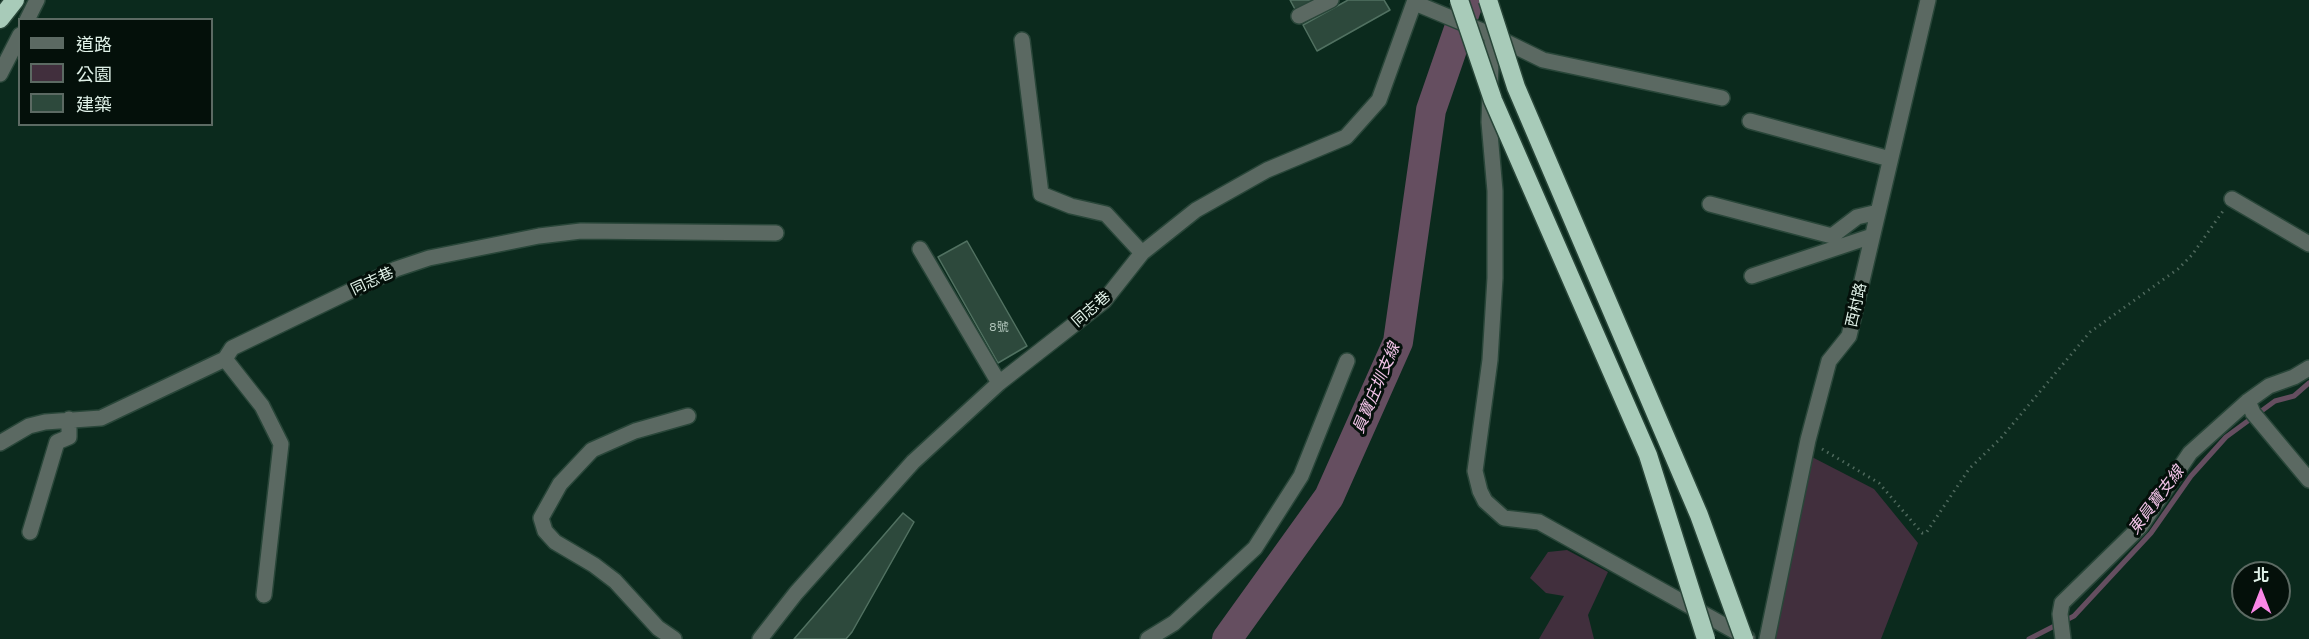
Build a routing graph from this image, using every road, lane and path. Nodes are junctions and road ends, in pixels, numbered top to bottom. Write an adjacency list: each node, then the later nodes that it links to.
1 (15, 0): 10 (highway)
2 (38, 0): 9 (street)
3 (1331, 0): 8 (street)
4 (1459, 0): 43 (highway, bridge)
5 (1488, 0): 44 (highway, bridge)
6 (1928, 0): 17 (street, 西村路)
7 (1415, 1): 11 (street); 25 (street, 同志巷)
8 (1299, 16)
9 (28, 18)
10 (0, 20)
11 (1492, 35): 15 (street); 45 (street)
12 (18, 39): 14 (street)
13 (1022, 40): 25 (street)
14 (0, 74)
15 (1722, 98)
16 (1750, 121): 17 (street)
17 (1890, 159): 20 (street, 西村路)
18 (2232, 199): 23 (street); 34 (path)
19 (1710, 204): 20 (street)
20 (1878, 212): 22 (street, 西村路)
21 (776, 233): 27 (street, 同志巷)
22 (1872, 236): 26 (street); 34 (street, 西村路)
23 (2309, 244)
24 (920, 249): 30 (street)
25 (1143, 253): 30 (street, 同志巷)
26 (1752, 276)
27 (225, 359): 33 (street, 同志巷); 38 (street)
28 (1347, 361): 42 (street)
29 (2309, 368): 31 (street)
30 (999, 383): 41 (street, 同志巷)
31 (2248, 401): 36 (street); 39 (street)
32 (688, 416): 40 (street)
33 (69, 419): 35 (street, 同志巷); 37 (street)
34 (1808, 440): 46 (street, 西村路)
35 (0, 443)
36 (2309, 480)
37 (30, 532)
38 (264, 595)
39 (2063, 635)
40 (674, 639)
41 (760, 639)
42 (1148, 639)
43 (1706, 639)
44 (1744, 639)
45 (1749, 639)
46 (1767, 639)

